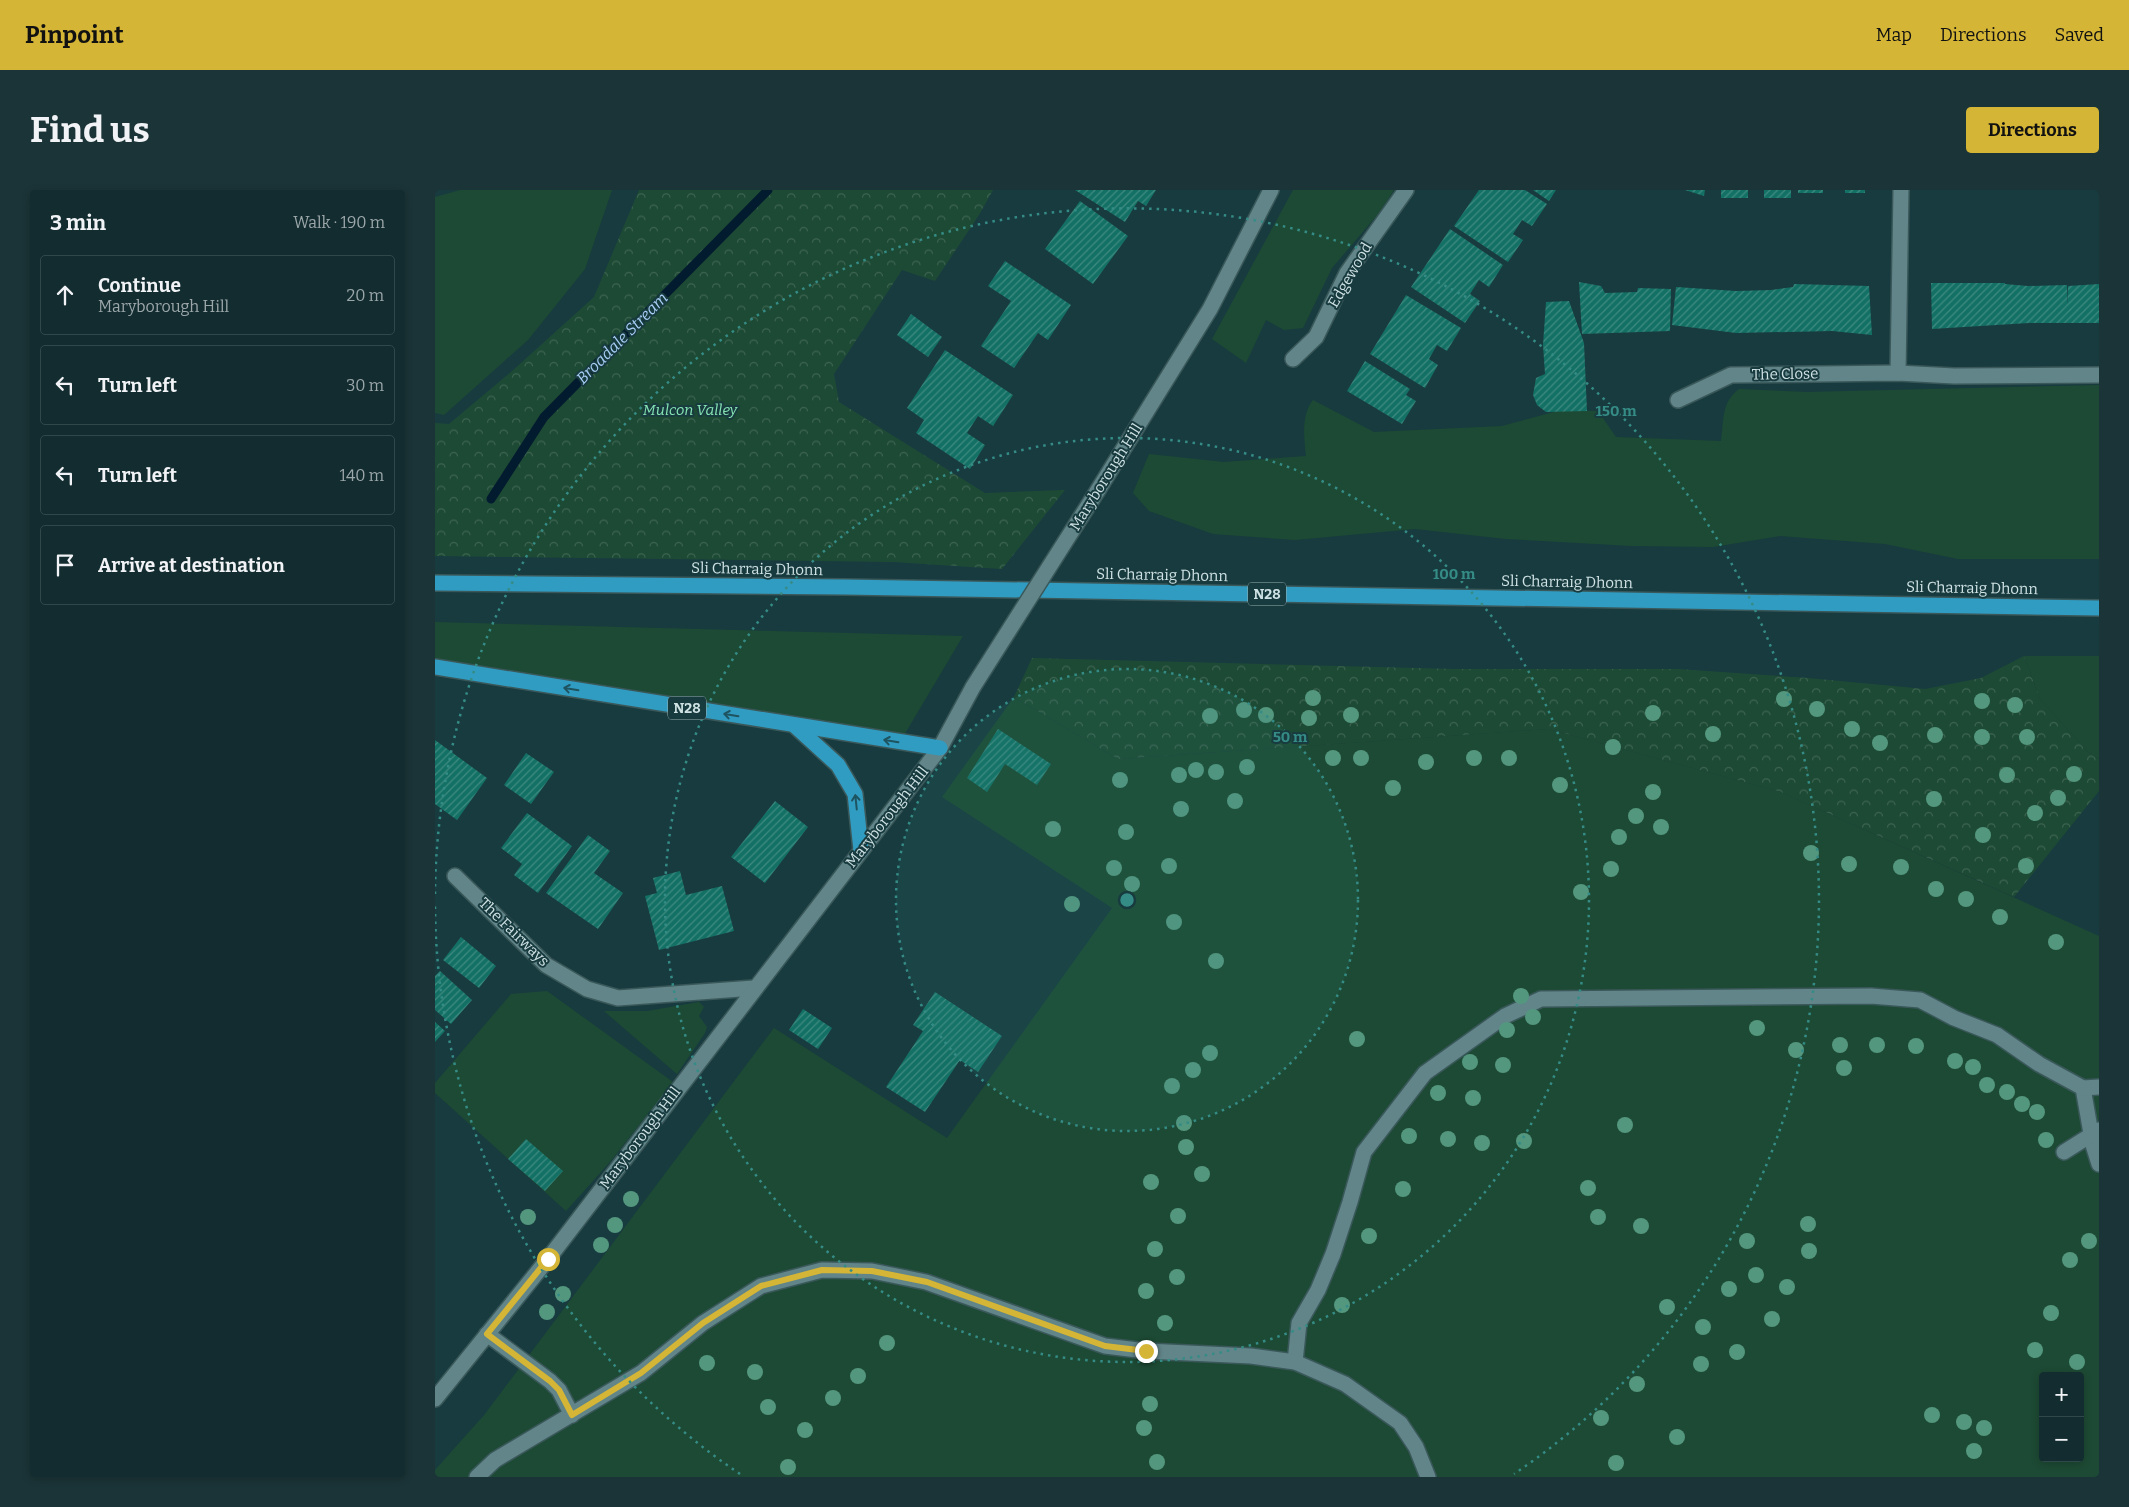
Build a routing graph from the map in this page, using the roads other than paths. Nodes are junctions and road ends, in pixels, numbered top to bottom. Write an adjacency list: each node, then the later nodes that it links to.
1 (1271, 190): 12 (street, Maryborough Hill, bridge)
2 (1406, 190): 4 (street, Edgewood)
3 (1901, 190): 5 (street)
4 (1293, 359)
5 (1899, 372): 6 (street, The Close); 7 (street, The Close)
6 (2099, 376)
7 (1678, 400)
8 (435, 583): 9 (highway, Sli Charraig Dhonn / N28)
9 (2099, 608)
10 (435, 668): 11 (highway, N28, one-way to 10)
11 (794, 725): 12 (highway, N28, one-way to 11); 13 (highway, one-way to 11)
12 (940, 748): 13 (street, Maryborough Hill)
13 (861, 850): 15 (street, Maryborough Hill)
14 (455, 876): 15 (street, The Fairways)
15 (754, 988): 21 (street, Maryborough Hill)
16 (2099, 1087): 17 (street)
17 (2083, 1088): 18 (street); 22 (street)
18 (2095, 1133): 19 (street); 20 (street)
19 (2065, 1152)
20 (2099, 1164)
21 (487, 1334): 23 (street, Maryborough Hill); 24 (street)
22 (1295, 1362): 24 (street); 26 (street)
23 (435, 1399)
24 (572, 1415): 25 (street)
25 (477, 1477)
26 (1428, 1477)

